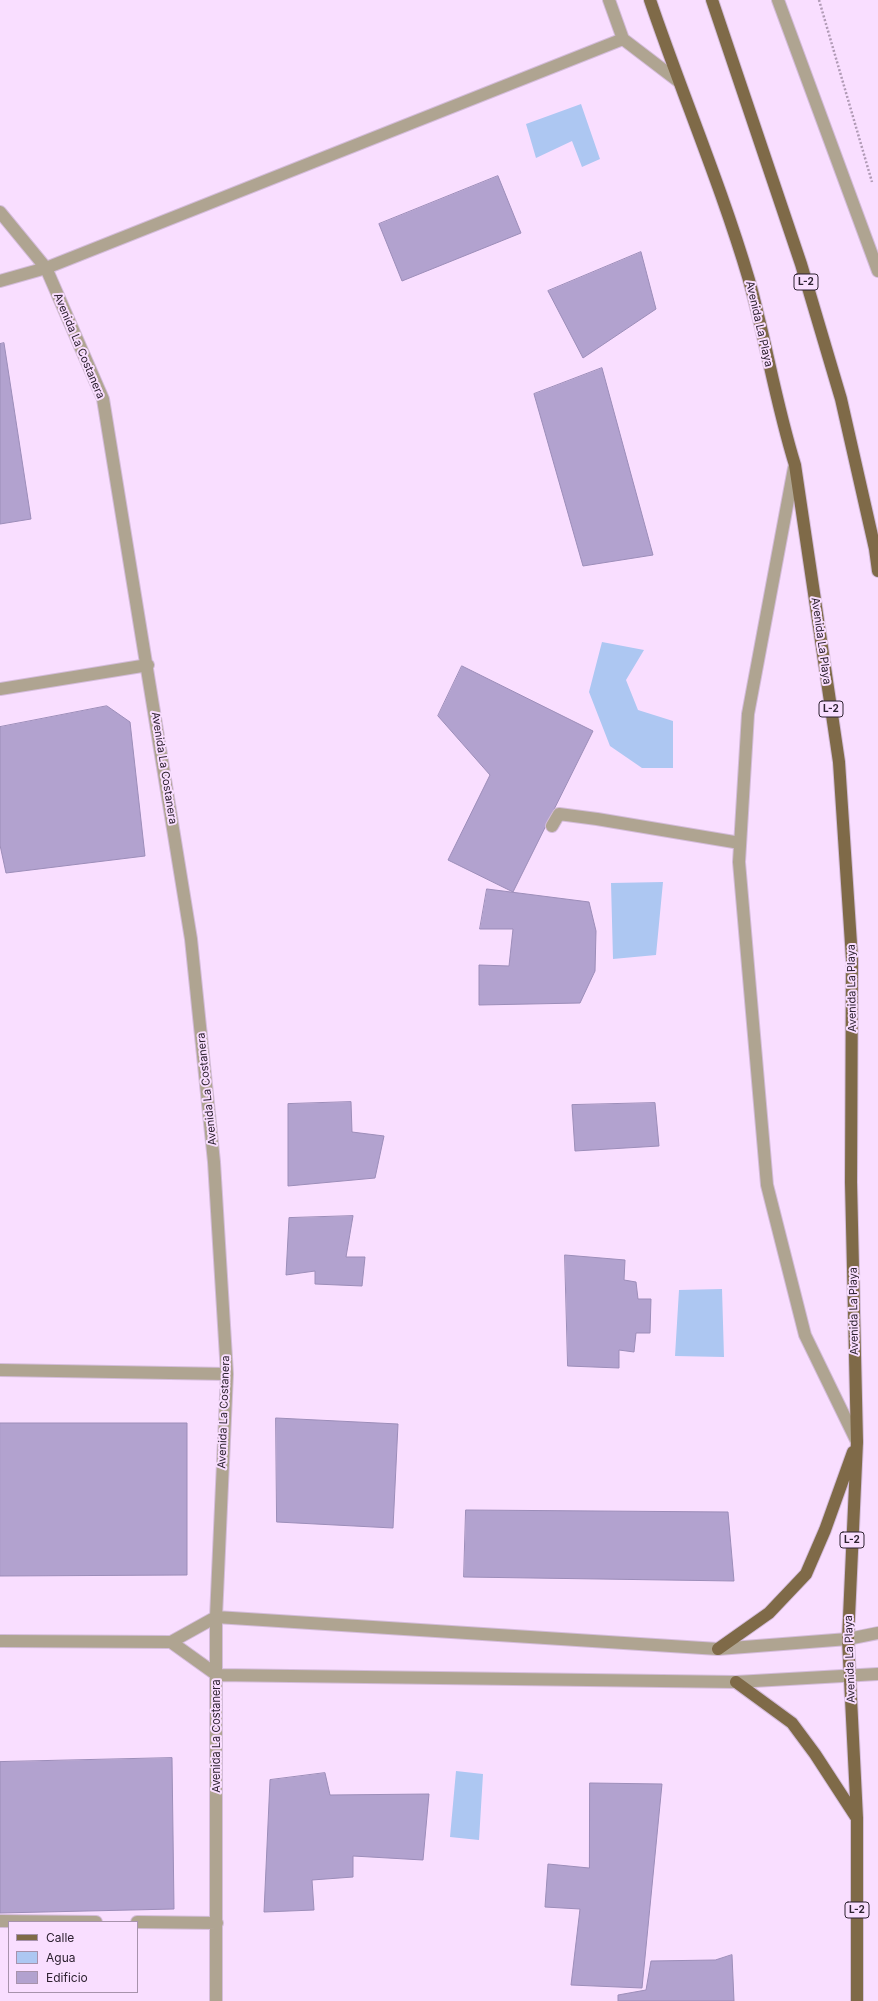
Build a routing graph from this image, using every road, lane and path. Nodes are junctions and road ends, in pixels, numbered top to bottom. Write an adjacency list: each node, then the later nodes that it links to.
1 (609, 0): 6 (street)
2 (650, 0): 7 (main road, Avenida La Playa / L-2)
3 (712, 0): 14 (main road, L-2)
4 (778, 0): 11 (street)
5 (820, 0): 8 (path)
6 (623, 39): 7 (street); 10 (street)
7 (678, 81): 13 (main road, Avenida La Playa / L-2)
8 (874, 189)
9 (0, 212): 10 (street, Avenida La Costanera)
10 (46, 268): 12 (street); 15 (street, Avenida La Costanera)
11 (878, 271)
12 (0, 281)
13 (795, 465): 18 (street); 21 (main road, Avenida La Playa / L-2)
14 (878, 571)
15 (148, 665): 16 (street); 20 (street, Avenida La Costanera)
16 (0, 689)
17 (552, 826): 18 (street)
18 (740, 844): 21 (street)
19 (0, 1370): 20 (street)
20 (227, 1374): 22 (street, Avenida La Costanera)
21 (856, 1442): 24 (main road, Avenida La Playa / L-2); 27 (main road)
22 (216, 1617): 26 (street); 27 (street); 28 (street, Avenida La Costanera)
23 (878, 1632): 24 (street)
24 (848, 1639): 27 (street); 30 (main road, Avenida La Playa / L-2)
25 (0, 1641): 26 (street)
26 (171, 1642): 28 (street)
27 (718, 1649)
28 (217, 1674): 31 (street); 34 (street, Avenida La Costanera)
29 (878, 1674): 30 (street)
30 (850, 1676): 31 (street); 32 (main road, Avenida La Playa / L-2)
31 (736, 1682): 32 (main road)
32 (857, 1818): 36 (main road, Avenida La Playa / L-2)
33 (138, 1922): 34 (street)
34 (217, 1923): 35 (street, Avenida La Costanera)
35 (216, 2001)
36 (857, 2001)

